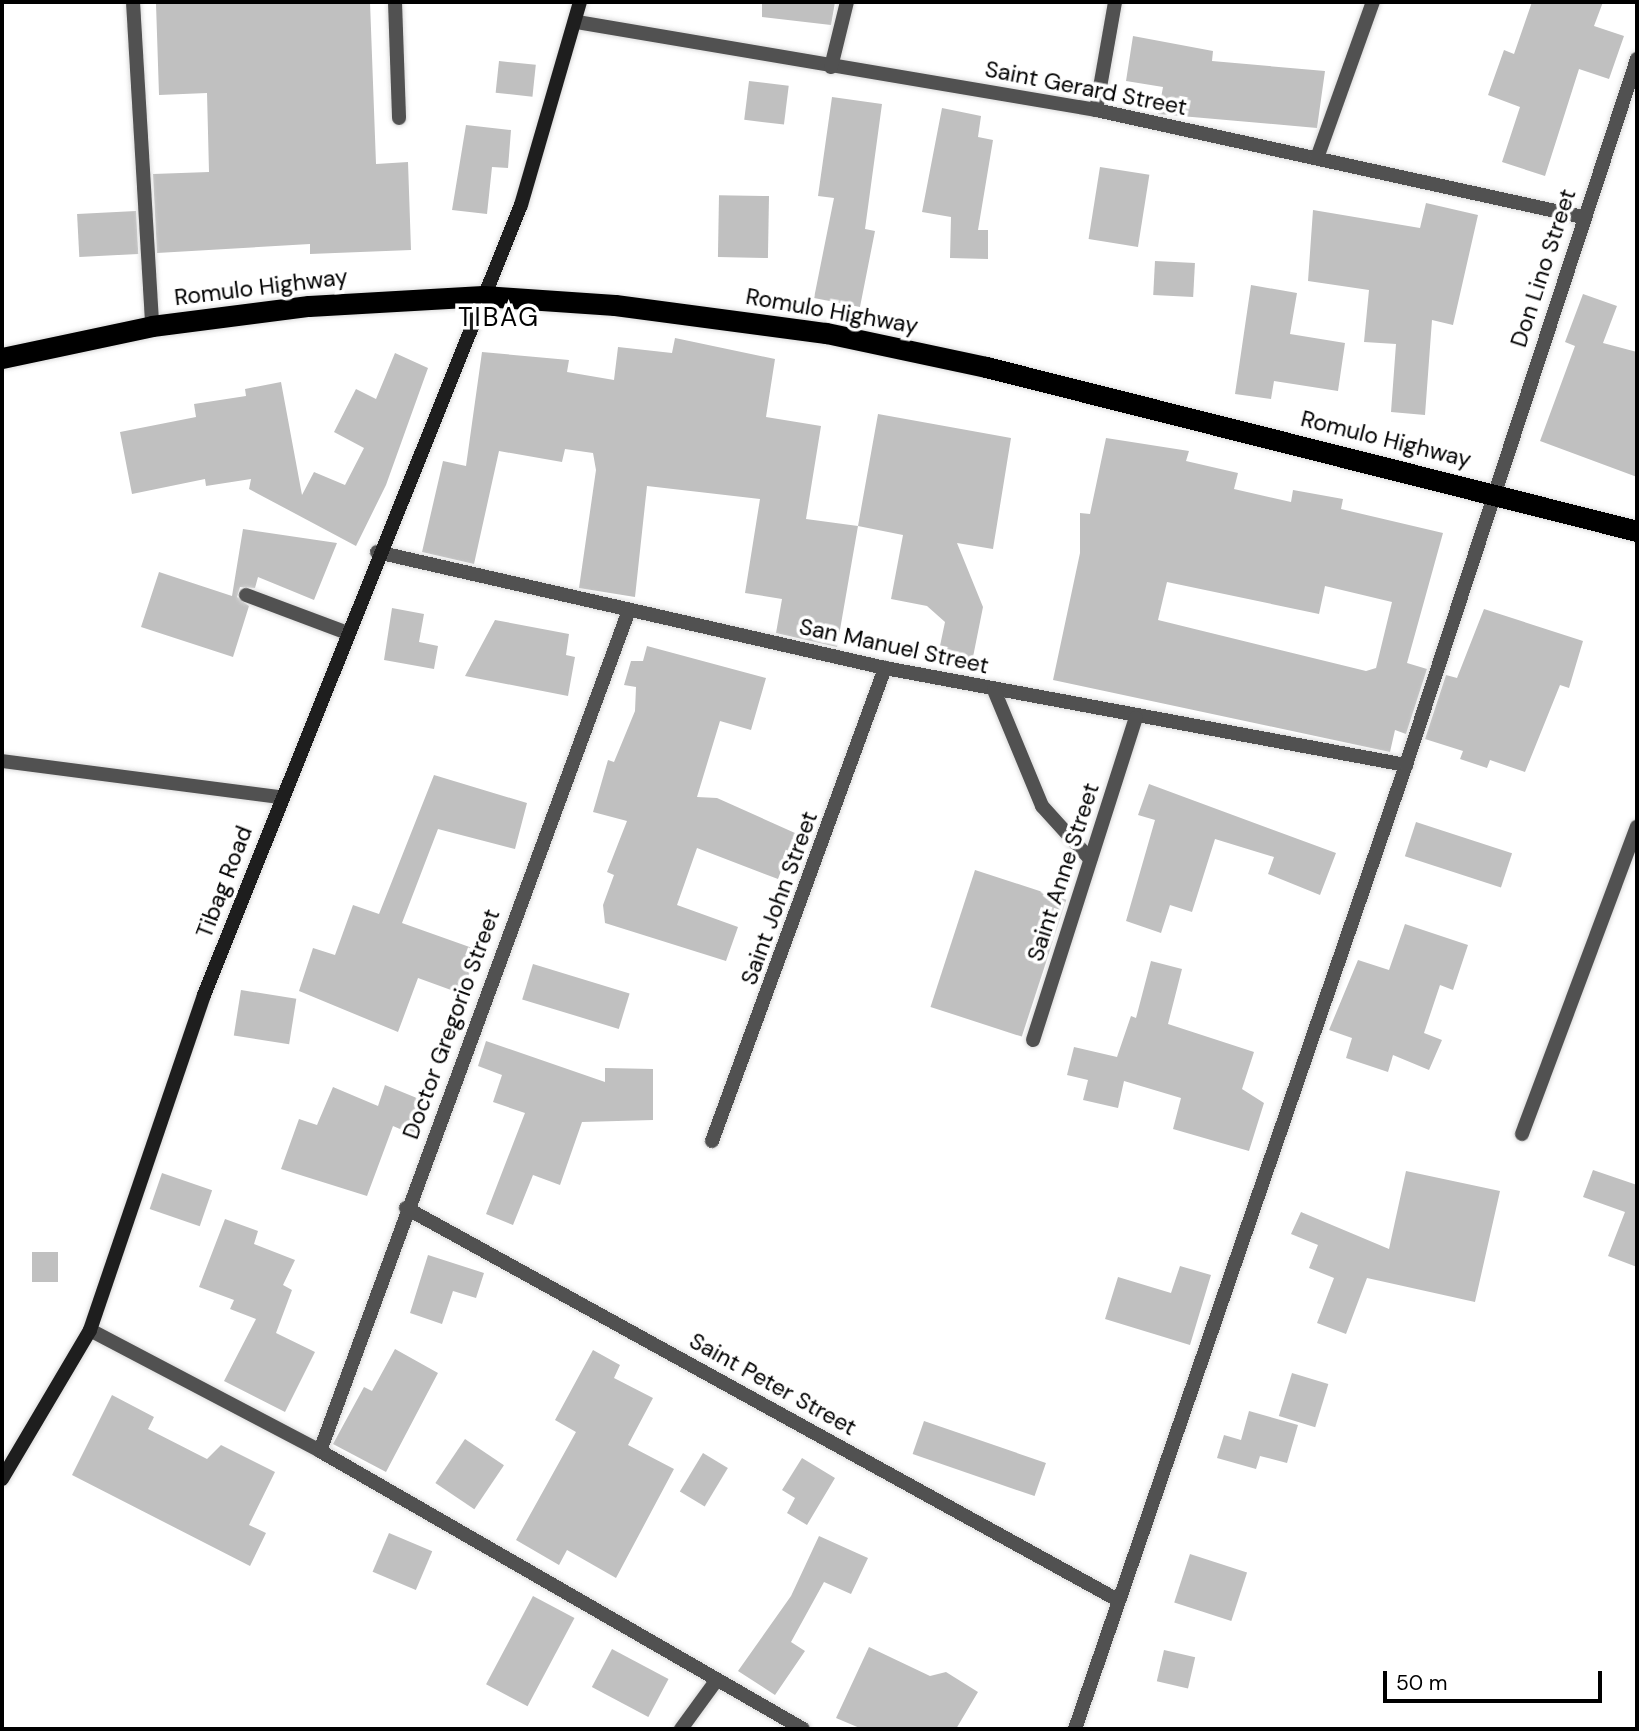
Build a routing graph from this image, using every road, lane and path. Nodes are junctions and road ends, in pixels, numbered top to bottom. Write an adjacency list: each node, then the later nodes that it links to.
1 (133, 2): 15 (street)
2 (395, 2): 11 (street)
3 (580, 2): 7 (street, Tibag Road)
4 (846, 2): 9 (street)
5 (1115, 2): 10 (street)
6 (1373, 2): 12 (street)
7 (577, 22): 9 (street, Saint Gerard Street); 14 (street, Tibag Road)
8 (1637, 59): 13 (street, Don Lino Street)
9 (831, 66): 10 (street, Saint Gerard Street)
10 (1096, 110): 12 (street, Saint Gerard Street)
11 (399, 118)
12 (1318, 158): 13 (street, Saint Gerard Street)
13 (1583, 217): 17 (street, Don Lino Street)
14 (483, 296): 15 (highway, Romulo Highway); 17 (highway, Romulo Highway); 19 (street, Tibag Road)
15 (152, 326): 16 (highway, Romulo Highway)
16 (2, 358)
17 (1496, 493): 18 (highway, Romulo Highway); 27 (street, Don Lino Street)
18 (1637, 531)
19 (377, 552): 21 (street, San Manuel Street); 22 (street, Tibag Road)
20 (246, 595): 22 (street)
21 (628, 613): 23 (street, San Manuel Street); 34 (street, Doctor Gregorio Street)
22 (345, 632): 28 (street, Tibag Road)
23 (885, 668): 24 (street, San Manuel Street); 33 (street, Saint John Street)
24 (994, 690): 25 (street, San Manuel Street); 30 (street)
25 (1136, 718): 27 (street, San Manuel Street); 30 (street, Saint Anne Street)
26 (2, 761): 28 (street)
27 (1406, 765): 38 (street, Don Lino Street)
28 (281, 797): 35 (street, Tibag Road)
29 (1637, 827): 32 (street)
30 (1090, 859): 31 (street, Saint Anne Street)
31 (1033, 1040)
32 (1522, 1134)
33 (712, 1142)
34 (406, 1208): 36 (street, Doctor Gregorio Street); 38 (street, Saint Peter Street)
35 (90, 1330): 36 (street); 37 (street, Tibag Road)
36 (320, 1451): 39 (street)
37 (2, 1479)
38 (1118, 1600): 42 (street, Don Lino Street)
39 (716, 1681): 40 (street); 41 (street)
40 (681, 1729)
41 (803, 1729)
42 (1075, 1729)

